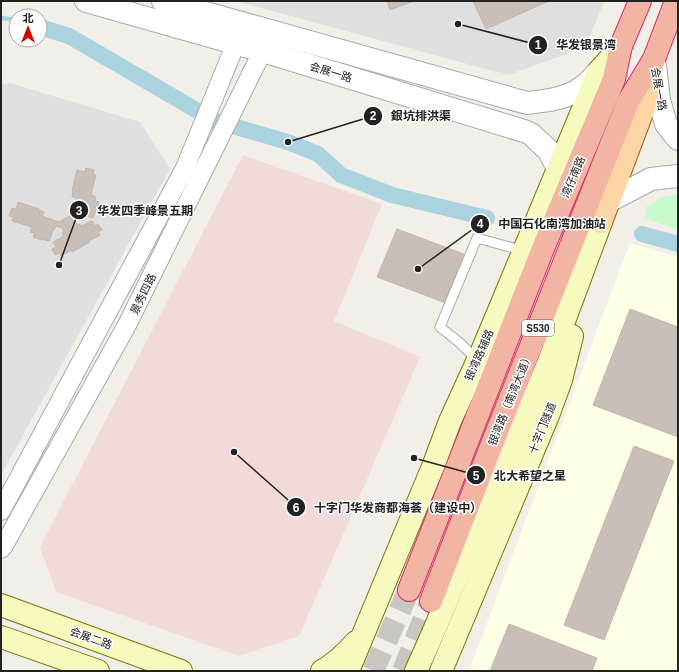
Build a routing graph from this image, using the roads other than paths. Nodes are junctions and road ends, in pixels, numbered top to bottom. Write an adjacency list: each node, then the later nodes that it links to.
1 (86, 1): 7 (street, 会展一路)
2 (163, 1): 5 (street, 会展一路)
3 (640, 1): 8 (highway, S530)
4 (676, 1): 10 (highway, 银湾路（南湾大道） / S530)
5 (244, 24): 6 (street, 会展一路); 7 (street, 景秀四路)
6 (272, 32): 9 (street, 景秀四路); 11 (street, 会展一路)
7 (236, 44): 9 (street, 会展一路); 19 (street, 景秀四路)
8 (621, 46): 11 (main road, 银湾路辅路); 21 (highway, 湾仔南路 / S530)
9 (263, 51): 13 (street, 会展一路); 20 (street, 景秀四路)
10 (654, 59): 12 (street, 会展一路); 15 (main road); 22 (highway, 银湾路（南湾大道） / S530)
11 (599, 71): 13 (main road, 银湾路辅路)
12 (678, 139)
13 (558, 169): 17 (main road, 银湾路辅路)
14 (678, 176): 15 (street)
15 (610, 201): 16 (main road)
16 (602, 222): 30 (main road); 31 (main road, 十字门隧道)
17 (524, 251): 18 (main road, 银湾路辅路); 18 (lane)
18 (477, 360): 24 (main road, 银湾路辅路)
19 (1, 511)
20 (1, 549)
21 (409, 590)
22 (431, 601)
23 (1, 605): 27 (main road, 会展二路)
24 (363, 636): 28 (main road); 29 (main road, 银湾路辅路)
25 (1, 637): 26 (main road)
26 (98, 671)
27 (181, 671)
28 (322, 671)
29 (348, 671)
30 (416, 671)
31 (441, 671)

